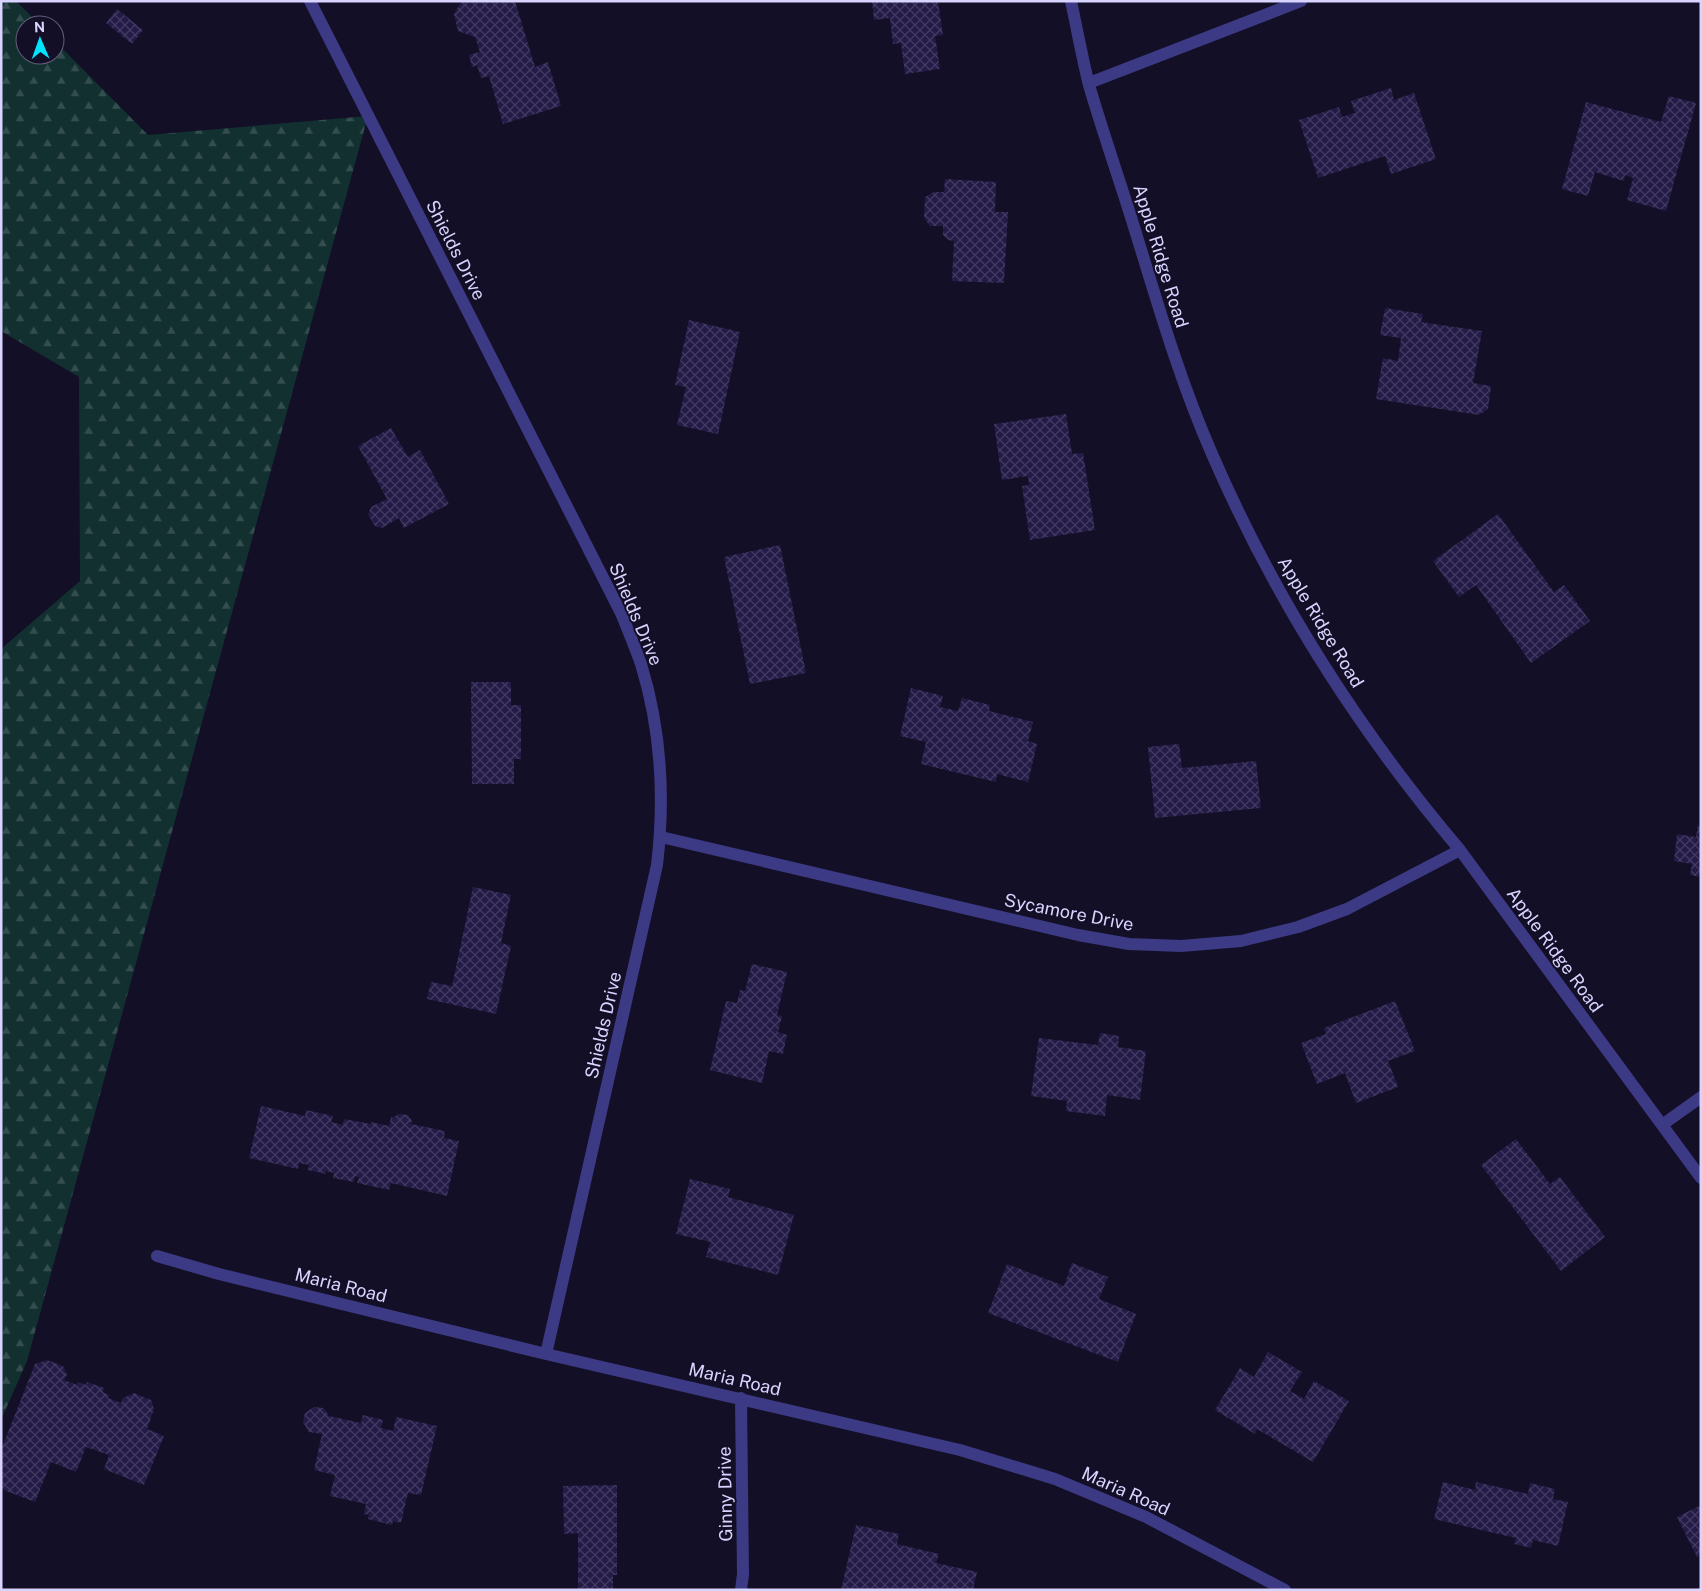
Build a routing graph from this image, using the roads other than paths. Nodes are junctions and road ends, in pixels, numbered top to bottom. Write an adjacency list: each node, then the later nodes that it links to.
1 (310, 1): 5 (street, Shields Drive)
2 (1071, 1): 4 (street, Apple Ridge Road)
3 (1301, 1): 4 (street)
4 (1089, 83): 6 (street, Apple Ridge Road)
5 (661, 837): 6 (street, Sycamore Drive); 11 (street, Shields Drive)
6 (1460, 850): 8 (street, Apple Ridge Road)
7 (1701, 1096): 8 (street)
8 (1662, 1125): 9 (street, Apple Ridge Road)
9 (1701, 1178)
10 (157, 1256): 11 (street, Maria Road)
11 (546, 1354): 12 (street, Maria Road)
12 (741, 1398): 13 (street, Ginny Drive); 14 (street, Maria Road)
13 (741, 1590)
14 (1285, 1590)

